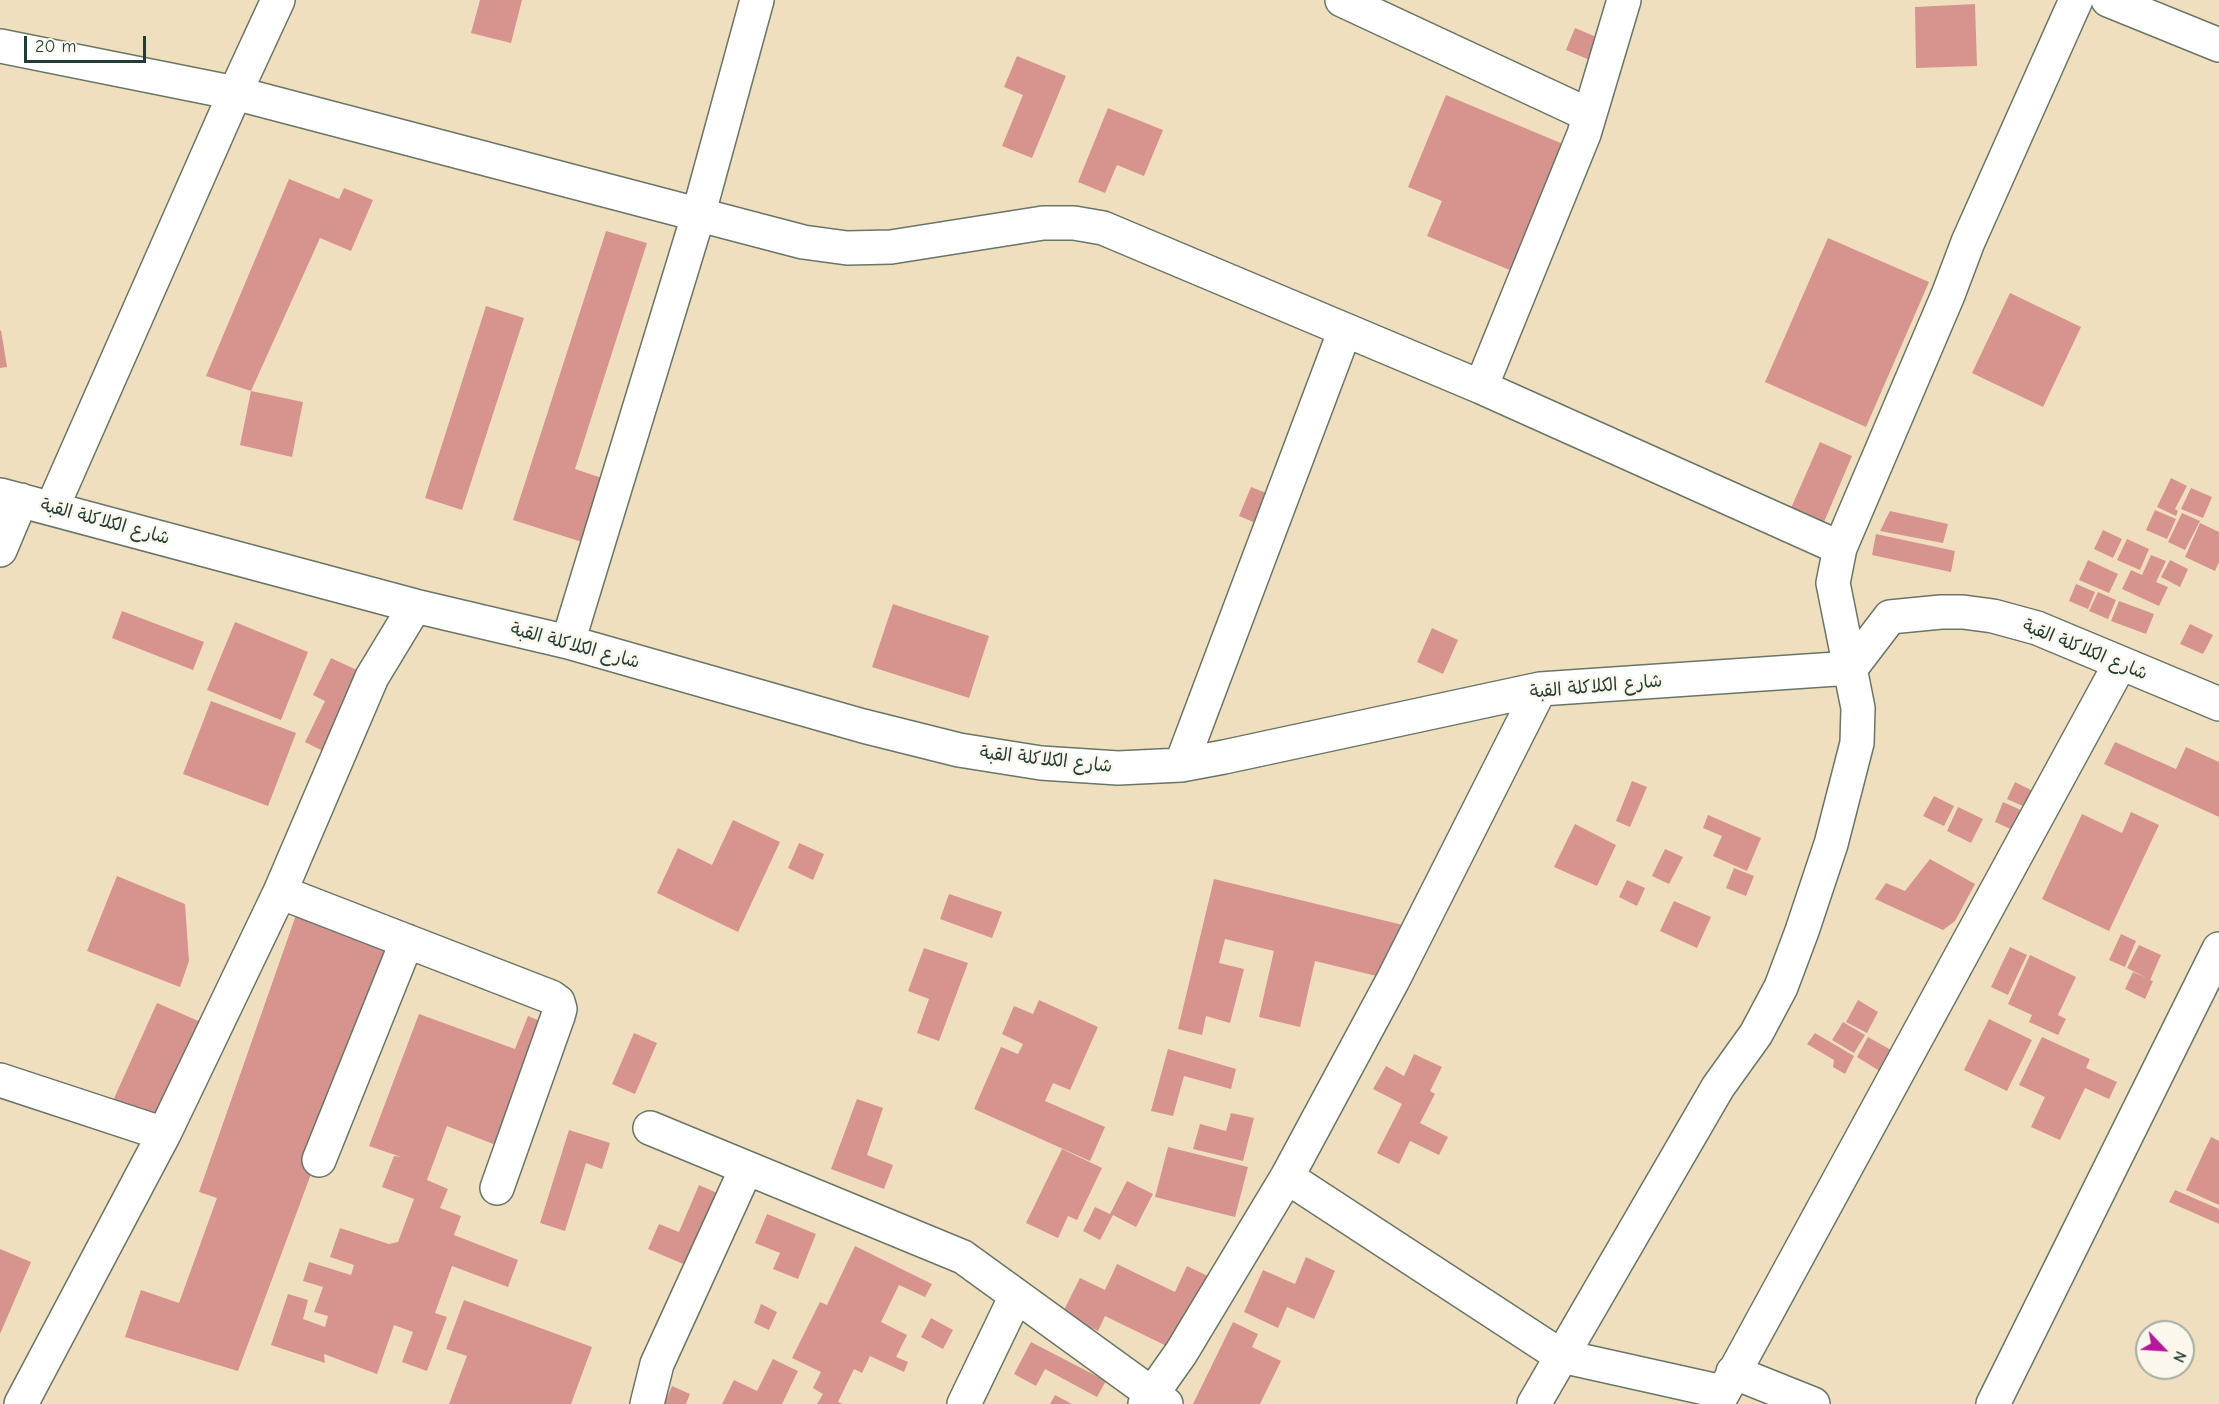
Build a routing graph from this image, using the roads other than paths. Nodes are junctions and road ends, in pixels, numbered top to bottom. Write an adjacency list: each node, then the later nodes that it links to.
1 (278, 0): 9 (street)
2 (757, 0): 11 (street)
3 (1342, 0): 10 (street)
4 (1624, 0): 10 (street)
5 (2076, 0): 16 (street)
6 (2108, 0): 7 (street)
7 (2219, 45)
8 (0, 46): 9 (street)
9 (234, 93): 11 (street); 15 (street)
10 (1589, 115): 13 (street)
11 (698, 216): 12 (street); 19 (street)
12 (1345, 330): 13 (street); 24 (street)
13 (1481, 387): 16 (street)
14 (10, 497): 15 (street, شارع الكلاكلة القبة); 17 (street)
15 (52, 508): 18 (street, شارع الكلاكلة القبة)
16 (1840, 548): 21 (street)
17 (0, 550)
18 (415, 606): 19 (street, شارع الكلاكلة القبة); 25 (street)
19 (568, 642): 24 (street, شارع الكلاكلة القبة)
20 (2121, 664): 21 (street, شارع الكلاكلة القبة); 23 (street, شارع الكلاكلة القبة); 37 (street)
21 (1851, 668): 22 (street, شارع الكلاكلة القبة); 36 (street)
22 (1540, 689): 24 (street, شارع الكلاكلة القبة); 33 (street)
23 (2218, 700)
24 (1181, 765)
25 (280, 892): 26 (street); 30 (street)
26 (407, 941): 31 (street); 34 (street)
27 (2219, 949): 44 (street)
28 (0, 1080): 30 (street)
29 (650, 1128): 32 (street)
30 (164, 1134): 39 (street)
31 (320, 1161)
32 (746, 1169): 35 (street); 40 (street)
33 (1287, 1177): 36 (street); 38 (street)
34 (497, 1188)
35 (1016, 1296): 38 (street); 41 (street)
36 (1561, 1356): 37 (street); 42 (street)
37 (1724, 1389): 43 (street)
38 (1154, 1401)
39 (21, 1404)
40 (647, 1404)
41 (964, 1404)
42 (1534, 1404)
43 (1813, 1404)
44 (1993, 1404)

